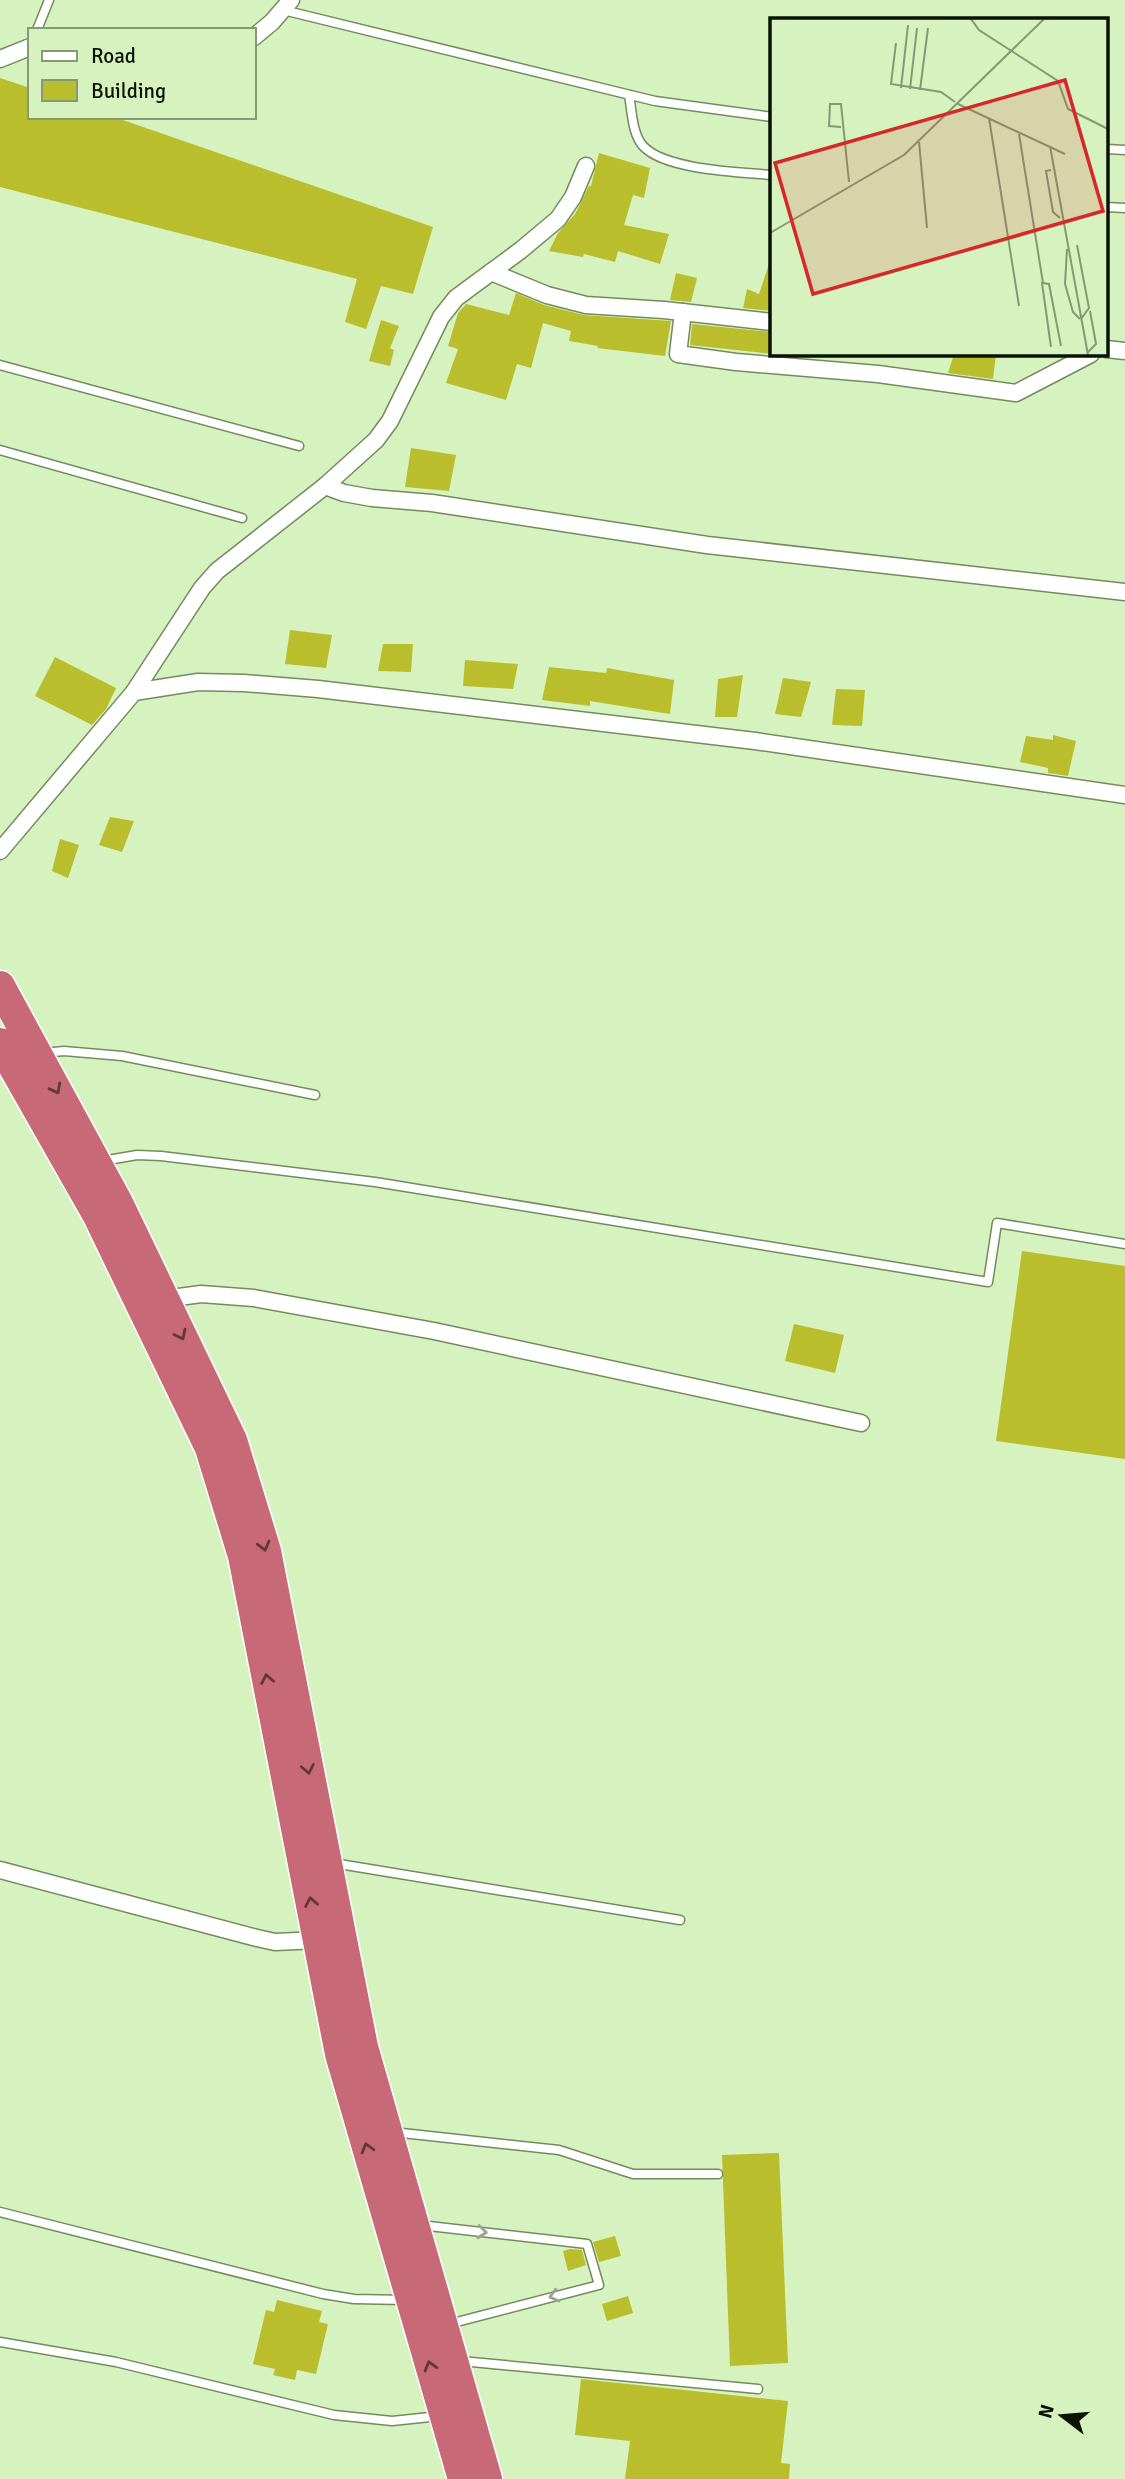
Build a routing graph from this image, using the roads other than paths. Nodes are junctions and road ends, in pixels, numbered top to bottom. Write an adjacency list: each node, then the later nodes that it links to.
1 (49, 0): 3 (lane)
2 (287, 5): 4 (street); 7 (lane)
3 (38, 28)
4 (256, 35)
5 (28, 48): 6 (street)
6 (0, 59)
7 (629, 95): 8 (lane); 10 (lane)
8 (770, 117)
9 (586, 166): 11 (street)
10 (770, 175)
11 (491, 272): 12 (street); 18 (street)
12 (683, 312): 13 (street); 14 (street)
13 (770, 322)
14 (1089, 355)
15 (0, 365): 16 (lane)
16 (299, 446)
17 (0, 450): 19 (lane)
18 (325, 486): 20 (street); 21 (street)
19 (242, 518)
20 (1125, 592)
21 (134, 692): 22 (street); 23 (street)
22 (1125, 794)
23 (0, 851)
24 (0, 986): 26 (highway)
25 (0, 1043): 35 (highway, one-way to 25)
26 (37, 1054): 27 (lane); 28 (highway, one-way to 28)
27 (315, 1095)
28 (96, 1162): 29 (lane); 30 (highway)
29 (1125, 1244)
30 (164, 1298): 31 (street); 32 (highway, one-way to 32)
31 (860, 1423)
32 (327, 1861): 34 (lane); 36 (highway)
33 (0, 1870): 35 (street)
34 (680, 1920)
35 (318, 1940): 40 (highway, one-way to 35)
36 (387, 2132): 37 (lane); 39 (highway)
37 (718, 2174)
38 (0, 2212): 40 (lane)
39 (414, 2224): 41 (highway); 41 (lane, one-way to 41)
40 (411, 2300): 45 (highway, one-way to 40)
41 (443, 2325): 43 (highway)
42 (0, 2342): 45 (lane)
43 (453, 2360): 44 (lane); 47 (highway)
44 (758, 2389)
45 (444, 2415): 46 (highway)
46 (463, 2479)
47 (487, 2479)

